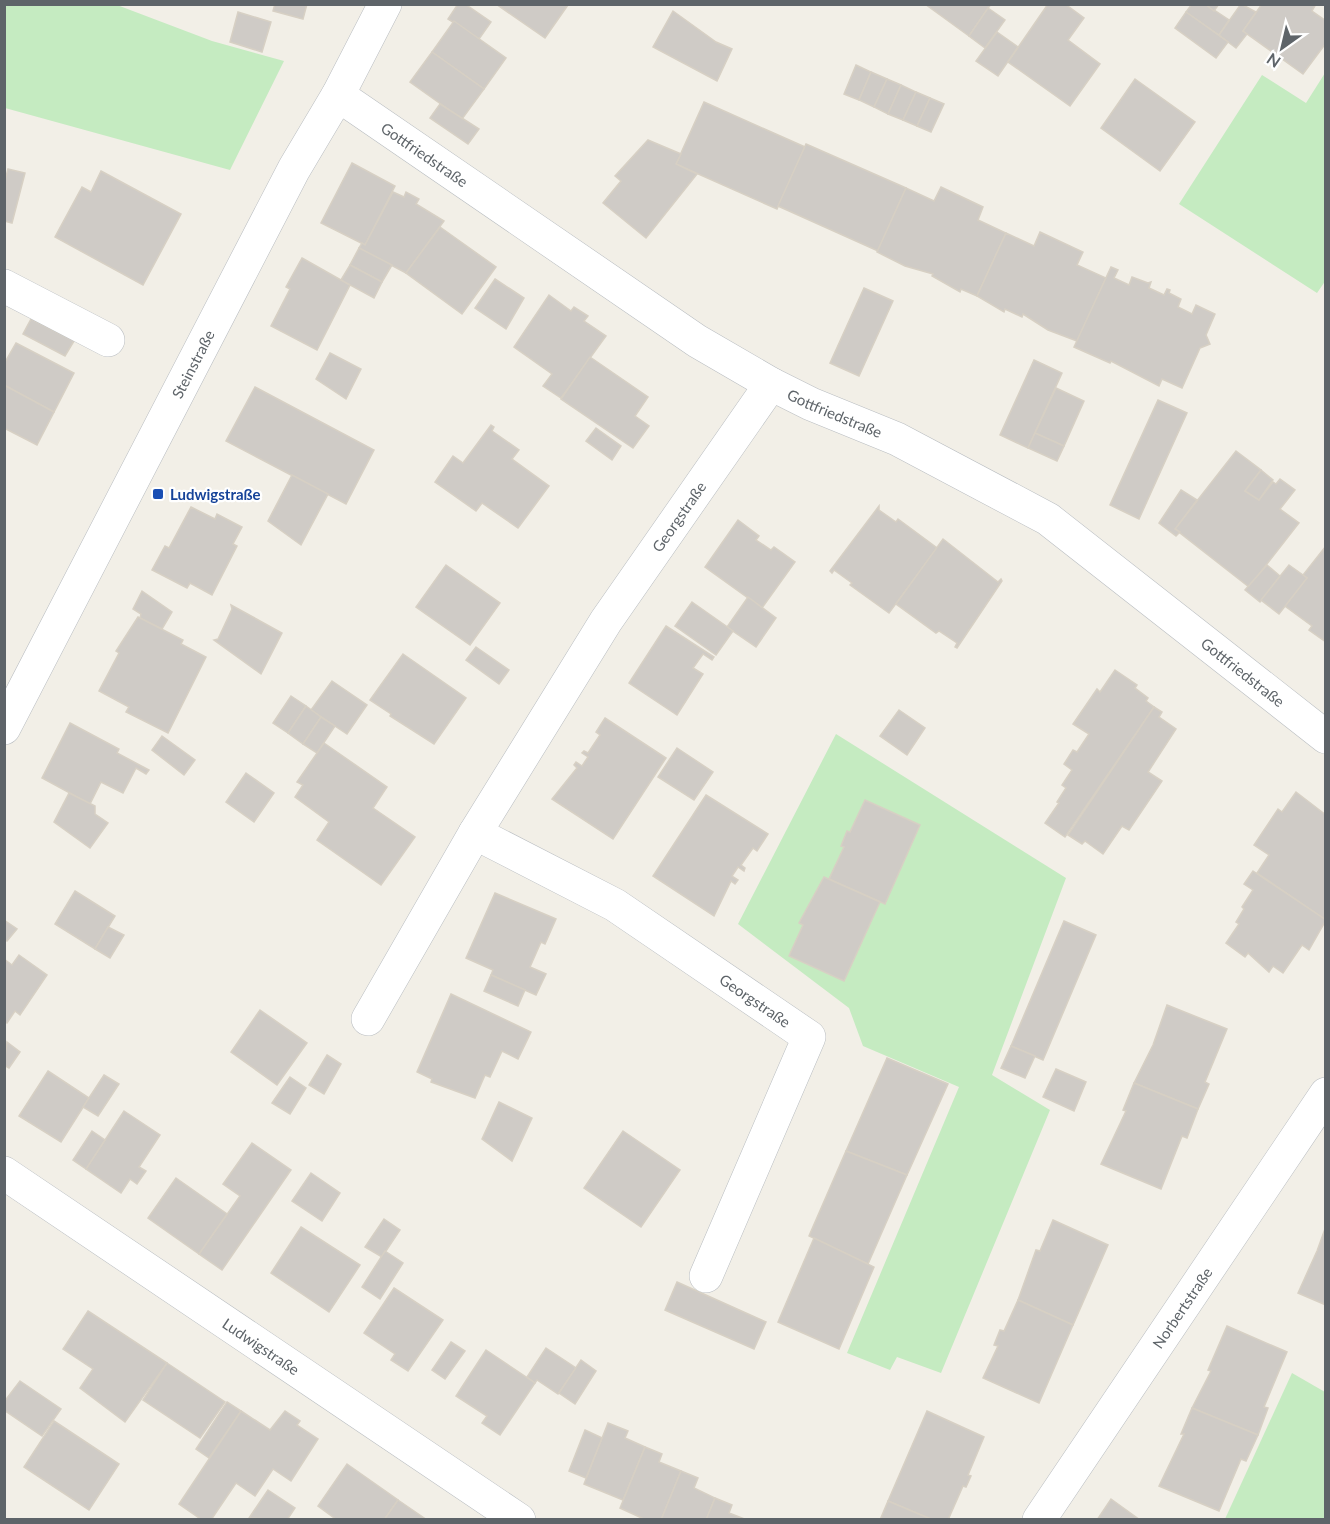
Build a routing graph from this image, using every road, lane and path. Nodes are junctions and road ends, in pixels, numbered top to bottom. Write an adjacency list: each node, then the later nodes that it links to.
1 (385, 4): 2 (street, Steinstraße)
2 (338, 95): 5 (street, Gottfriedstraße); 6 (street, Steinstraße)
3 (4, 286): 4 (street)
4 (108, 340)
5 (771, 384): 7 (street, Gottfriedstraße); 8 (street, Georgstraße)
6 (4, 728)
7 (1326, 736)
8 (475, 833): 9 (street, Georgstraße); 12 (street, Georgstraße)
9 (368, 1019)
10 (1326, 1094): 14 (street, Norbertstraße)
11 (4, 1173): 13 (street, Ludwigstraße)
12 (706, 1276)
13 (519, 1520)
14 (1039, 1520)

